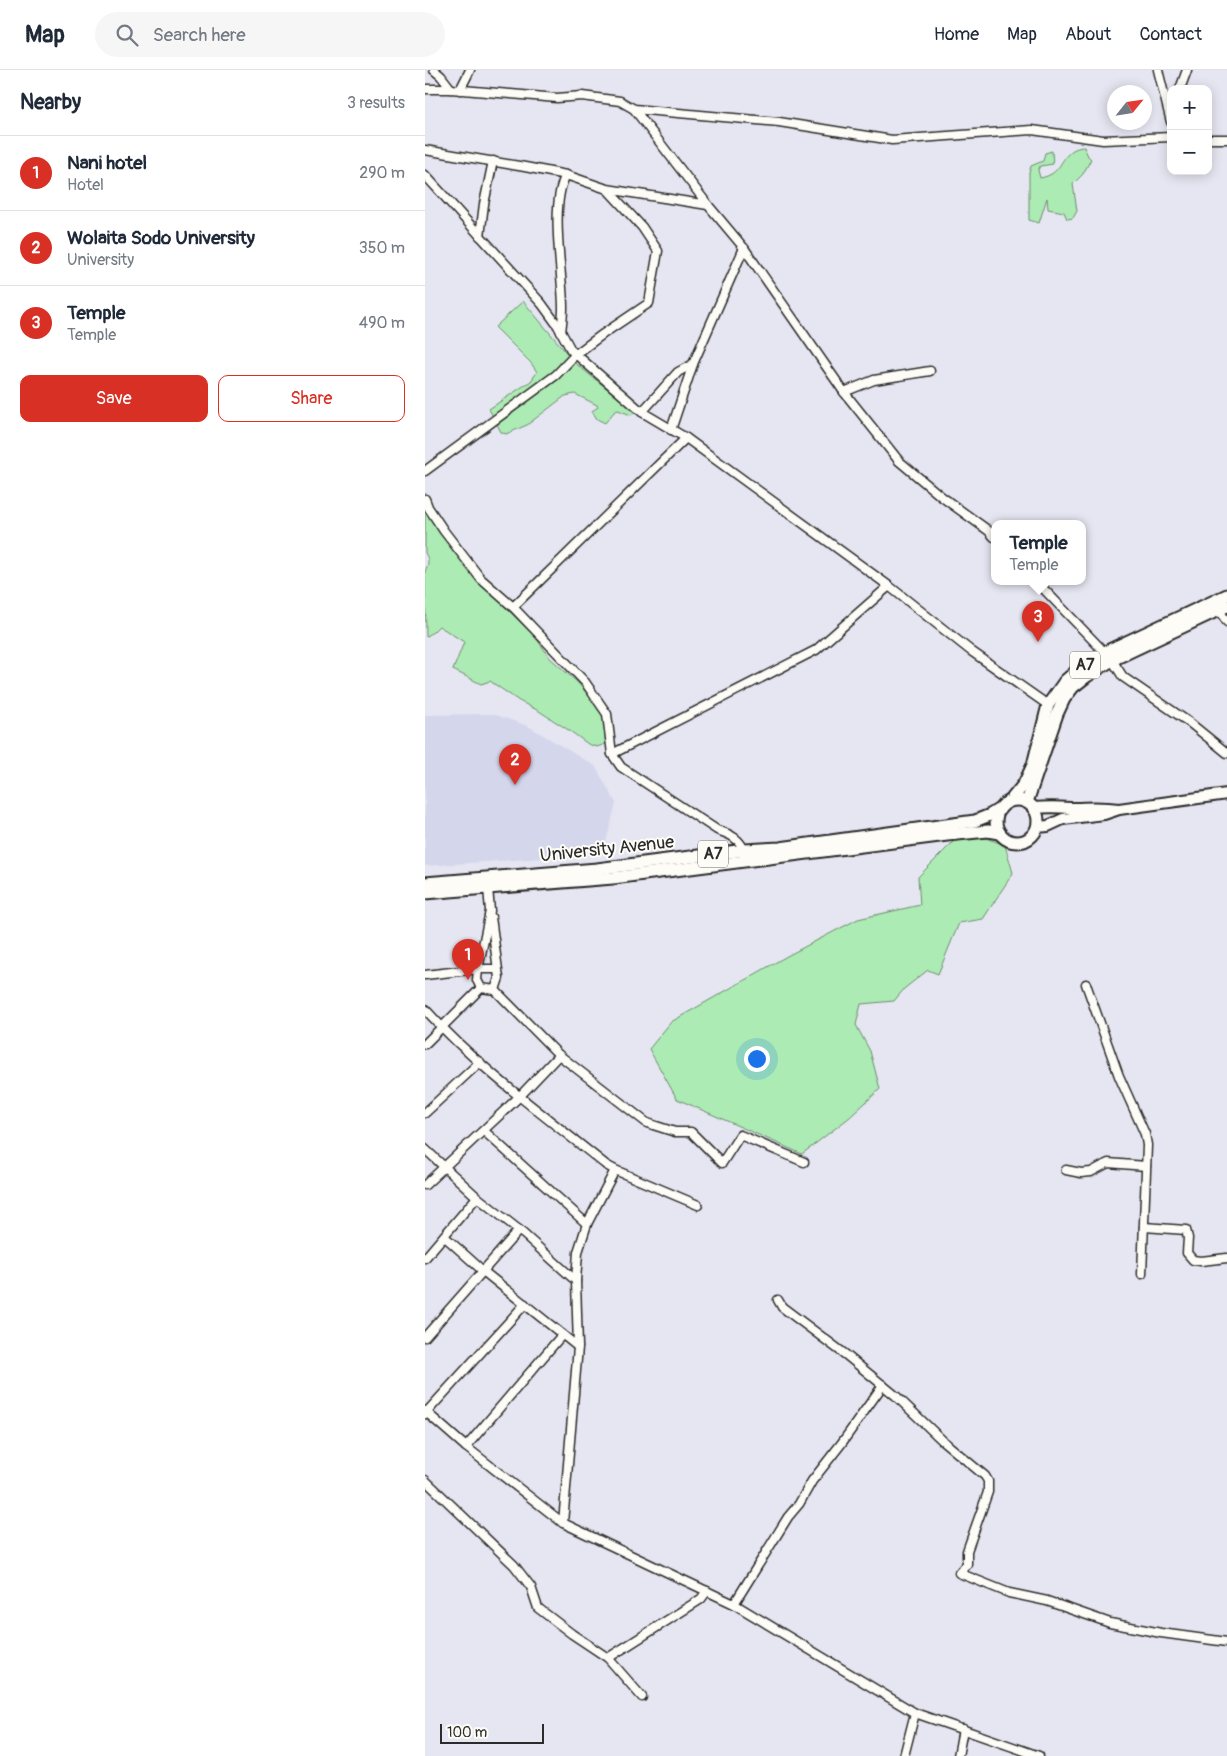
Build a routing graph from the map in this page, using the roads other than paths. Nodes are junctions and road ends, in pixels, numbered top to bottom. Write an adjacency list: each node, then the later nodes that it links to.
1 (434, 70): 7 (street)
2 (470, 70): 8 (street)
3 (1158, 70): 9 (street)
4 (1187, 70): 5 (street)
5 (1181, 85)
6 (425, 89): 7 (street)
7 (451, 89): 8 (street)
8 (459, 90): 10 (street)
9 (1167, 104)
10 (634, 109): 11 (street); 19 (street)
11 (1167, 137)
12 (1212, 138): 13 (street)
13 (1227, 139)
14 (425, 150): 15 (street)
15 (493, 161): 17 (street); 20 (street)
16 (425, 174): 20 (street)
17 (566, 175): 18 (street); 22 (street)
18 (607, 189): 19 (street); 23 (street)
19 (708, 206): 21 (street)
20 (480, 236): 22 (street)
21 (744, 248): 24 (street); 26 (street)
22 (561, 332): 23 (street)
23 (576, 354): 27 (street); 30 (street)
24 (693, 364): 27 (street); 28 (street)
25 (930, 372): 26 (street)
26 (844, 392): 32 (street)
27 (641, 412): 28 (street)
28 (671, 430): 29 (street)
29 (685, 438): 34 (street); 37 (street)
30 (425, 471)
31 (425, 499): 37 (street)
32 (991, 535)
33 (1040, 585): 39 (street)
34 (889, 586): 40 (street); 42 (street)
35 (1227, 595): 36 (highway, A7)
36 (1219, 606): 38 (street); 39 (highway, A7)
37 (513, 607): 42 (street)
38 (1227, 622)
39 (1109, 656): 40 (highway, A7); 41 (street); 45 (highway, A7)
40 (1048, 706): 44 (highway, A7)
41 (1227, 753)
42 (612, 754): 50 (street)
43 (1227, 794): 46 (main road, A7)
44 (1011, 800): 45 (highway, A7); 47 (highway, A7)
45 (1030, 805): 46 (main road, A7); 48 (highway)
46 (1119, 809): 48 (main road, A7)
47 (998, 810): 49 (highway); 50 (highway, University Avenue / A7)
48 (1037, 827): 49 (highway, A7)
49 (999, 832): 50 (highway, University Avenue / A7)
50 (746, 856): 51 (highway, University Avenue / A7); 52 (highway, University Avenue / A7)
51 (425, 883)
52 (487, 888): 53 (highway, University Avenue / A7); 54 (street)
53 (425, 893)
54 (490, 911): 55 (street); 56 (street)
55 (478, 969): 56 (street); 57 (street); 59 (street)
56 (498, 969): 60 (street)
57 (425, 975)
58 (1086, 984): 72 (street)
59 (481, 988): 60 (street); 62 (street)
60 (495, 990): 64 (street)
61 (425, 1009): 62 (street)
62 (442, 1028): 63 (street); 65 (street)
63 (425, 1044)
64 (559, 1055): 66 (street); 70 (street)
65 (480, 1062): 66 (street); 67 (street)
66 (520, 1096): 68 (street); 73 (street)
67 (425, 1113)
68 (484, 1131): 71 (street); 78 (street)
69 (425, 1149): 71 (street)
70 (804, 1162)
71 (445, 1166): 75 (street); 76 (street)
72 (1146, 1166): 74 (street); 79 (street)
73 (615, 1170): 77 (street); 78 (street)
74 (1065, 1170)
75 (425, 1185)
76 (477, 1197): 80 (street); 81 (street)
77 (698, 1205)
78 (587, 1224): 86 (street)
79 (1145, 1227): 83 (street); 85 (street)
80 (519, 1230): 84 (street); 86 (street)
81 (444, 1236): 82 (street); 84 (street)
82 (425, 1258)
83 (1227, 1258)
84 (483, 1271): 88 (street); 90 (street)
85 (1142, 1274)
86 (576, 1281): 91 (street)
87 (778, 1300): 92 (street)
88 (525, 1304): 89 (street); 93 (street)
89 (562, 1335): 91 (street); 94 (street)
90 (425, 1337)
91 (578, 1347): 96 (street)
92 (883, 1385): 98 (street); 99 (street)
93 (426, 1412): 94 (street)
94 (466, 1447): 96 (street)
95 (425, 1480): 100 (street)
96 (563, 1523): 97 (street)
97 (707, 1591): 98 (street); 100 (street)
98 (734, 1604): 102 (street)
99 (1227, 1642)
100 (608, 1658): 101 (street)
101 (642, 1697)
102 (915, 1712): 103 (street); 104 (street)
103 (963, 1729): 105 (street); 106 (street)
104 (904, 1756)
105 (958, 1756)
106 (1039, 1756)

